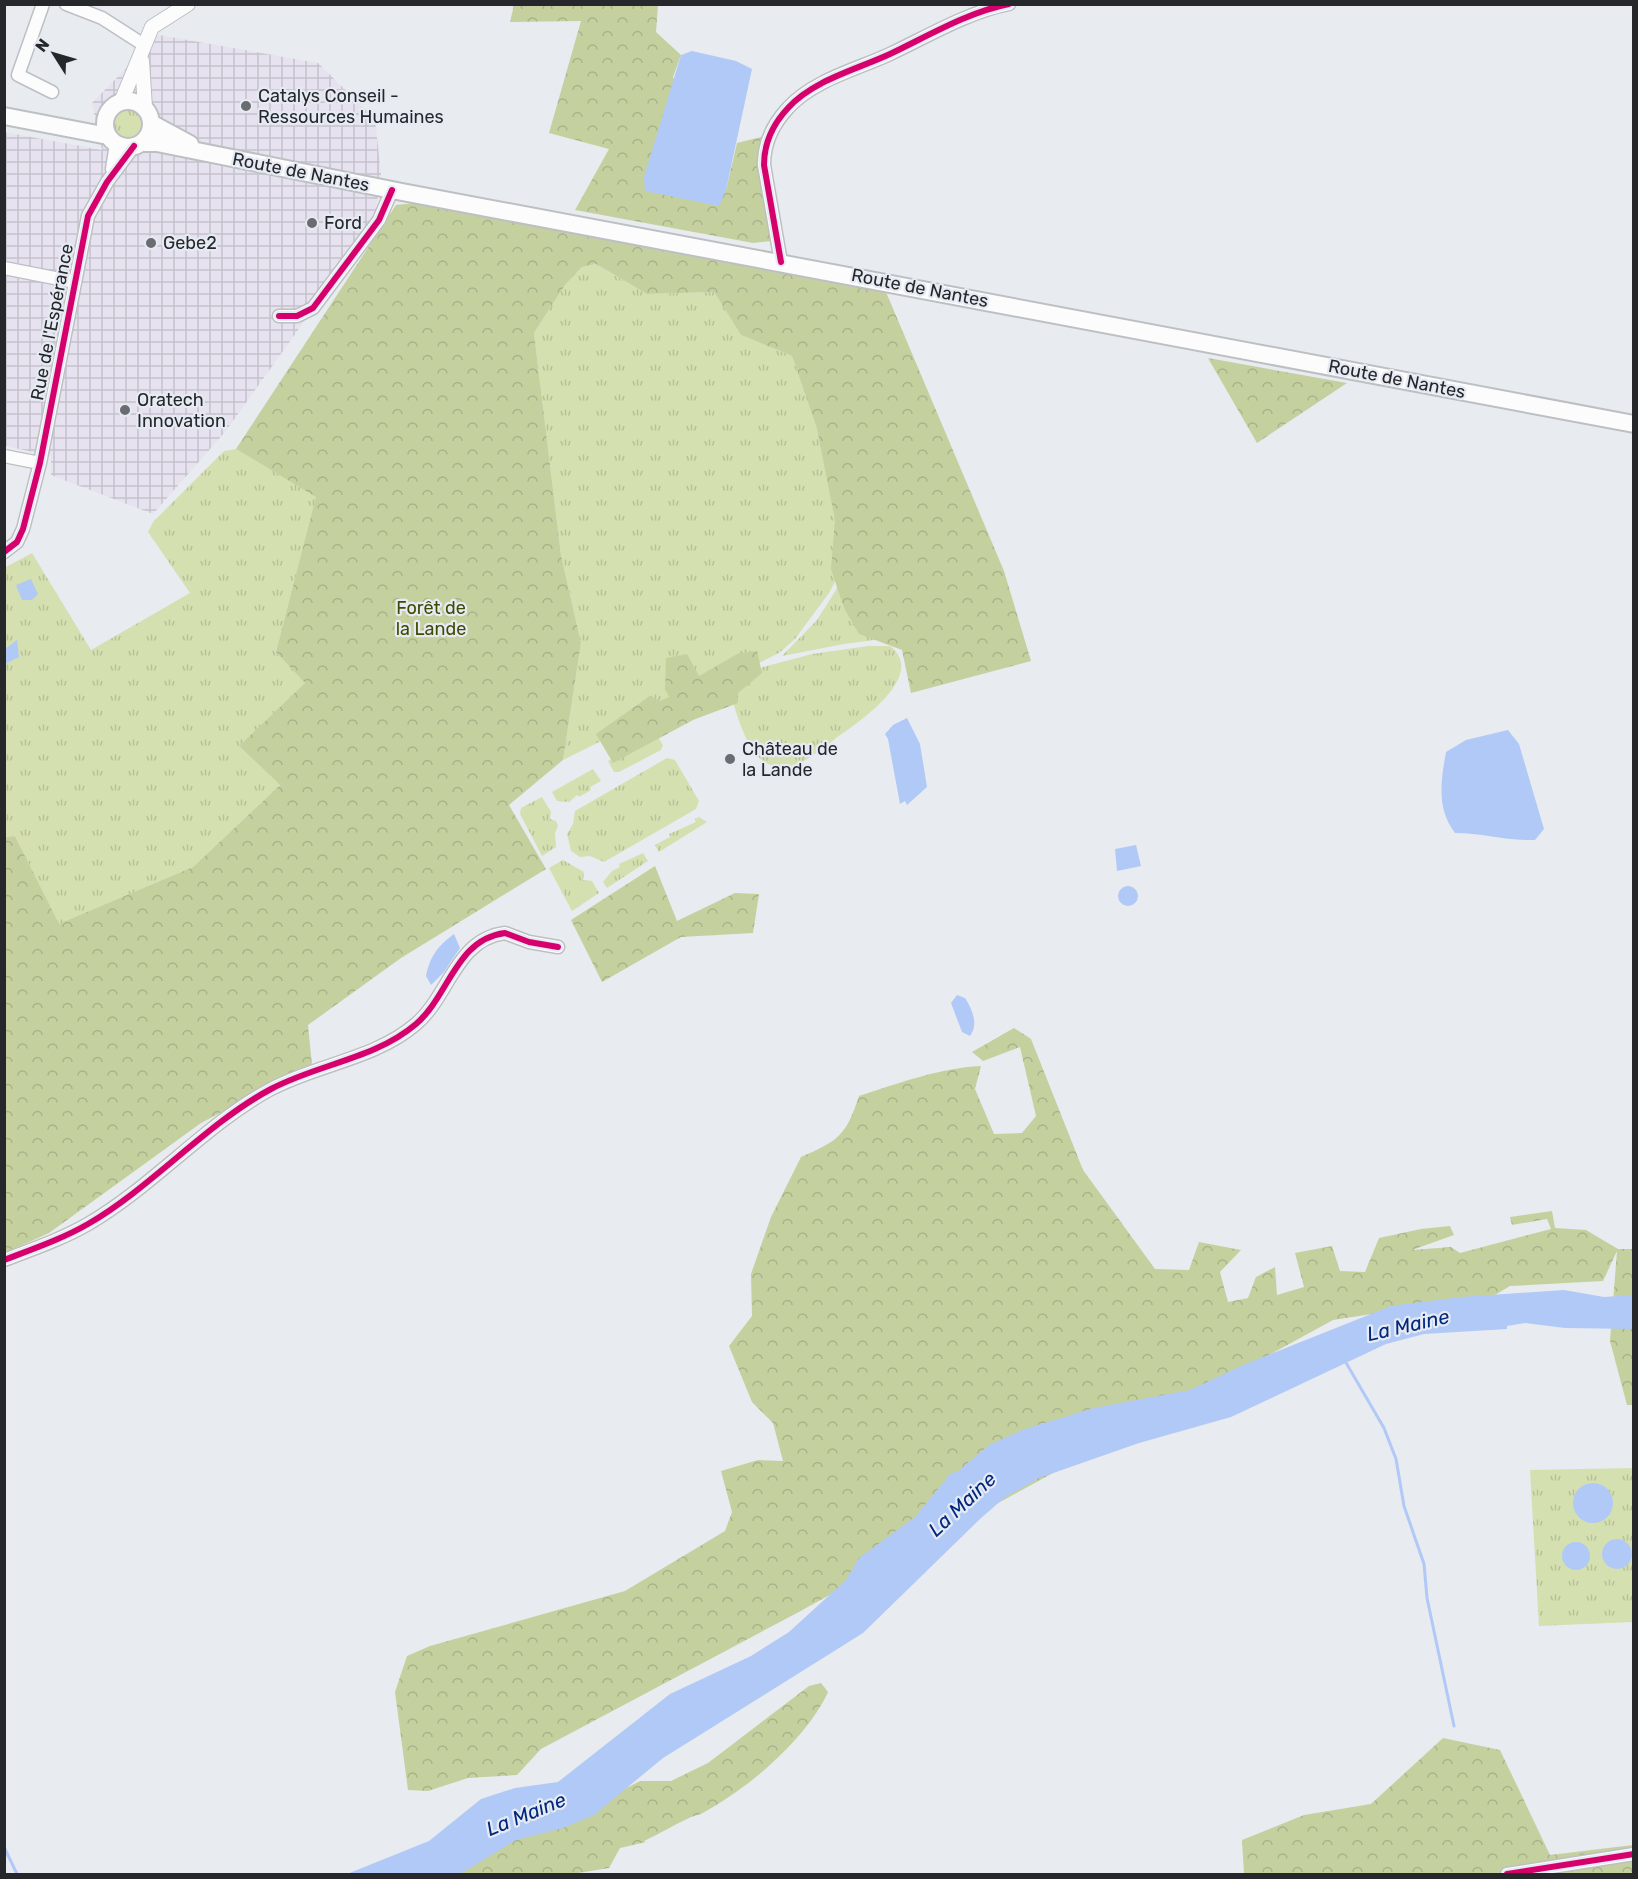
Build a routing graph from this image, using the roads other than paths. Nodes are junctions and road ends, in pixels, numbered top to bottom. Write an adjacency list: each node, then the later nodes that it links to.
1 (43, 4): 6 (street)
2 (66, 4): 5 (street)
3 (188, 4): 5 (street)
4 (1009, 4): 17 (street)
5 (143, 49): 7 (street); 9 (street)
6 (52, 92)
7 (121, 102): 9 (main road); 10 (main road)
8 (4, 116): 11 (main road)
9 (148, 116): 13 (main road); 14 (main road, Route de Nantes)
10 (106, 118): 11 (main road); 12 (main road)
11 (64, 127): 12 (main road)
12 (112, 140): 13 (main road); 15 (street, Rue de l'Espérance)
13 (138, 145): 14 (main road, Route de Nantes); 15 (street, Rue de l'Espérance)
14 (206, 153): 16 (main road, Route de Nantes)
15 (107, 182): 19 (street, Rue de l'Espérance)
16 (392, 190): 17 (main road, Route de Nantes); 20 (street)
17 (781, 262): 21 (main road, Route de Nantes)
18 (4, 268): 19 (street)
19 (75, 282): 23 (street, Rue de l'Espérance)
20 (279, 316)
21 (1634, 424)
22 (4, 456): 23 (street)
23 (39, 468): 24 (street, Rue de l'Espérance)
24 (4, 552)
25 (558, 947): 26 (street)
26 (4, 1260)
27 (1634, 1854): 28 (street)
28 (1507, 1875)

